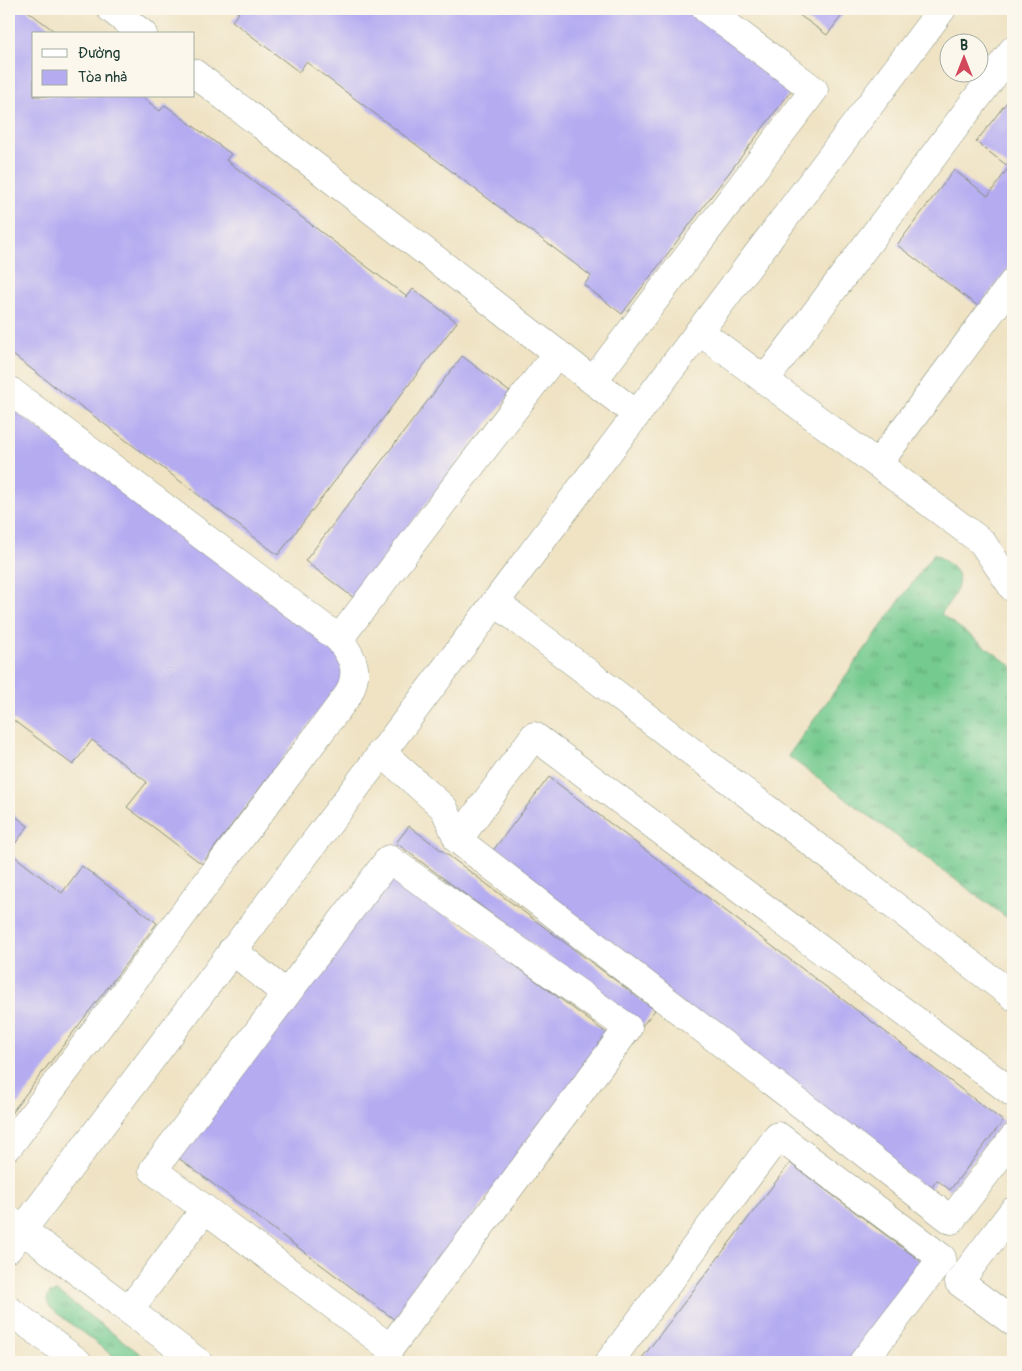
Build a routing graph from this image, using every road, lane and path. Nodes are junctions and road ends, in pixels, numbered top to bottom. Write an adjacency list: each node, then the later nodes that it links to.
1 (111, 9): 4 (street)
2 (706, 9): 11 (street)
3 (942, 9): 8 (street)
4 (140, 32)
5 (1013, 50): 10 (street)
6 (195, 74): 9 (street)
7 (1013, 282): 14 (street)
8 (699, 331): 10 (street); 13 (street)
9 (557, 353): 11 (street); 17 (street)
10 (765, 380): 14 (street)
11 (593, 381): 13 (street)
12 (9, 390): 17 (street)
13 (636, 414): 16 (street)
14 (878, 464): 15 (street)
15 (1013, 588)
16 (495, 602): 18 (street); 22 (street)
17 (339, 639): 25 (street)
18 (381, 752): 19 (street); 20 (street)
19 (458, 840): 23 (street); 24 (street)
20 (232, 950): 21 (street); 28 (street)
21 (286, 994): 26 (street); 26 (street)
22 (1013, 996)
23 (1013, 1093)
24 (1013, 1138)
25 (9, 1146)
26 (205, 1209): 30 (street)
27 (1013, 1210): 31 (street)
28 (13, 1232): 30 (street)
29 (9, 1310): 32 (street)
30 (129, 1310): 33 (street)
31 (1013, 1322)
32 (78, 1362)
33 (198, 1362)
34 (609, 1362): 35 (street)
35 (863, 1362)

